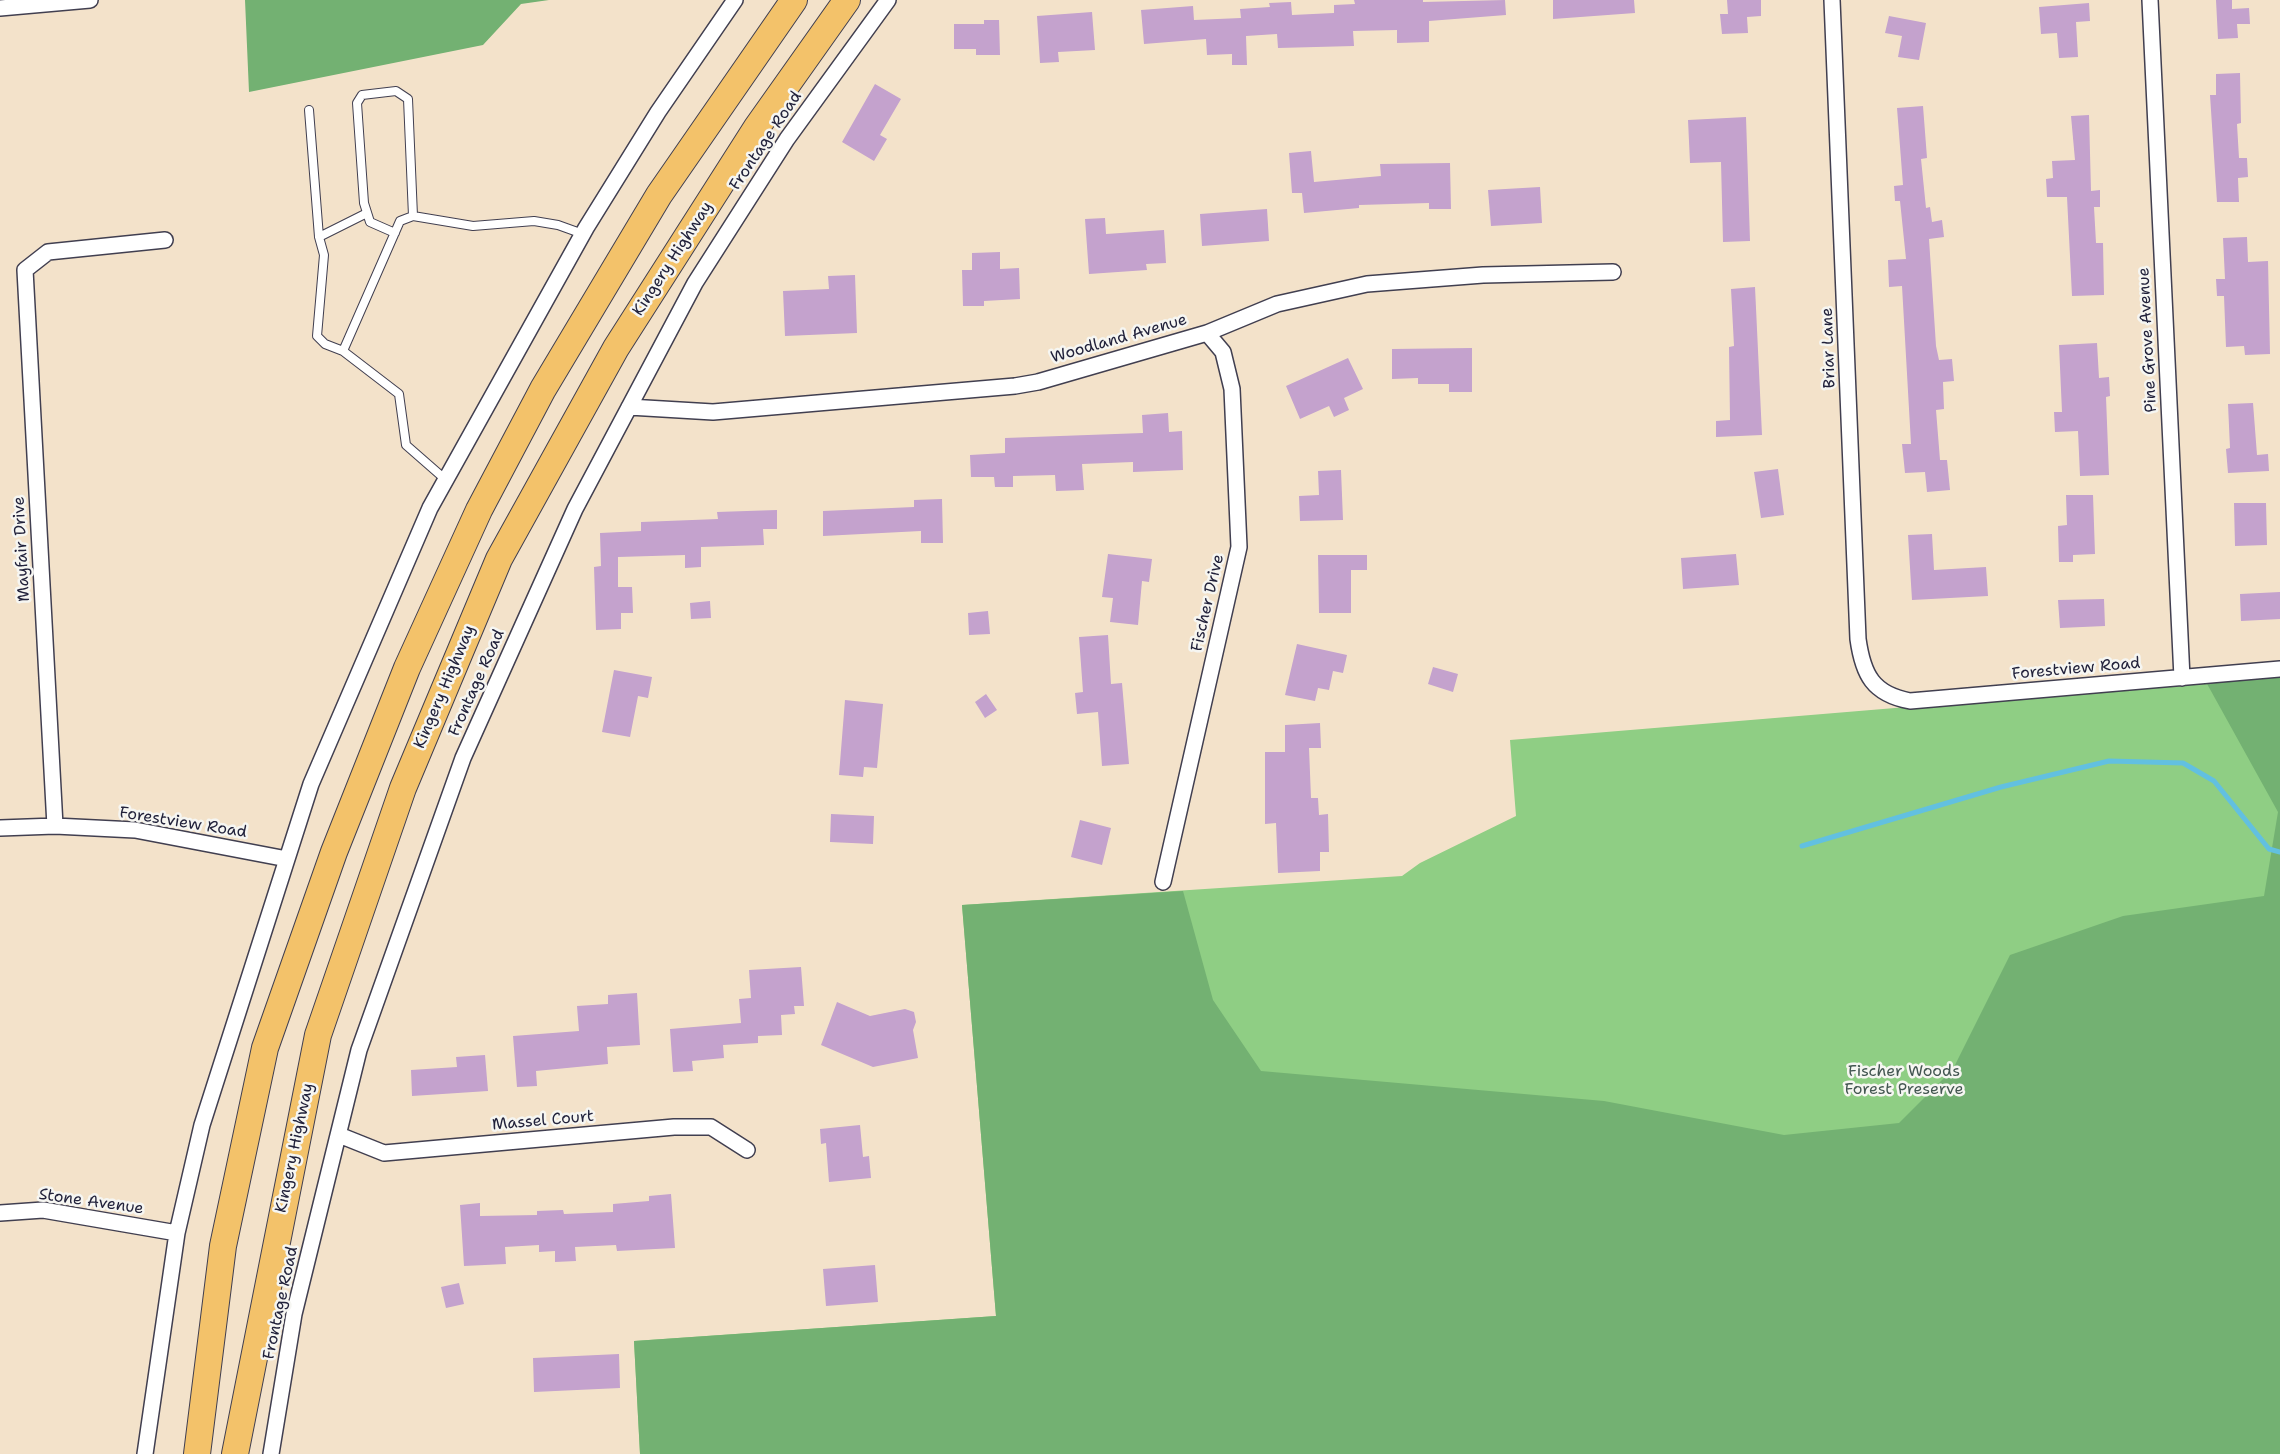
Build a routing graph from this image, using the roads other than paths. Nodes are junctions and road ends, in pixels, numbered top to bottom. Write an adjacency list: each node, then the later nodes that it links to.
1 (90, 0): 8 (street)
2 (735, 0): 13 (street)
3 (794, 0): 33 (highway)
4 (847, 0): 34 (highway, Kingery Highway)
5 (888, 0): 19 (street, Frontage Road)
6 (1832, 0): 23 (street, Briar Lane)
7 (2150, 0): 22 (street, Pine Grove Avenue)
8 (0, 8)
9 (309, 110): 14 (lane)
10 (367, 213): 11 (lane); 12 (lane); 14 (lane)
11 (413, 216): 12 (lane); 13 (lane)
12 (395, 233): 18 (lane)
13 (583, 234): 20 (street)
14 (319, 237): 18 (lane)
15 (165, 240): 24 (street, Mayfair Drive)
16 (1613, 272): 17 (street, Woodland Avenue)
17 (1207, 333): 19 (street, Woodland Avenue); 27 (street, Fischer Drive)
18 (343, 351): 20 (lane)
19 (629, 407): 28 (street, Frontage Road)
20 (446, 480): 26 (street)
21 (2280, 669): 22 (street, Forestview Road)
22 (2182, 678): 23 (street, Forestview Road)
23 (1878, 689)
24 (55, 826): 25 (street, Forestview Road); 26 (street, Forestview Road)
25 (0, 828)
26 (287, 859): 31 (street)
27 (1163, 882)
28 (339, 1135): 29 (street, Massel Court); 35 (street, Frontage Road)
29 (747, 1150)
30 (0, 1213): 31 (street, Stone Avenue)
31 (177, 1233): 32 (street)
32 (145, 1454)
33 (197, 1454)
34 (235, 1454)
35 (271, 1454)

